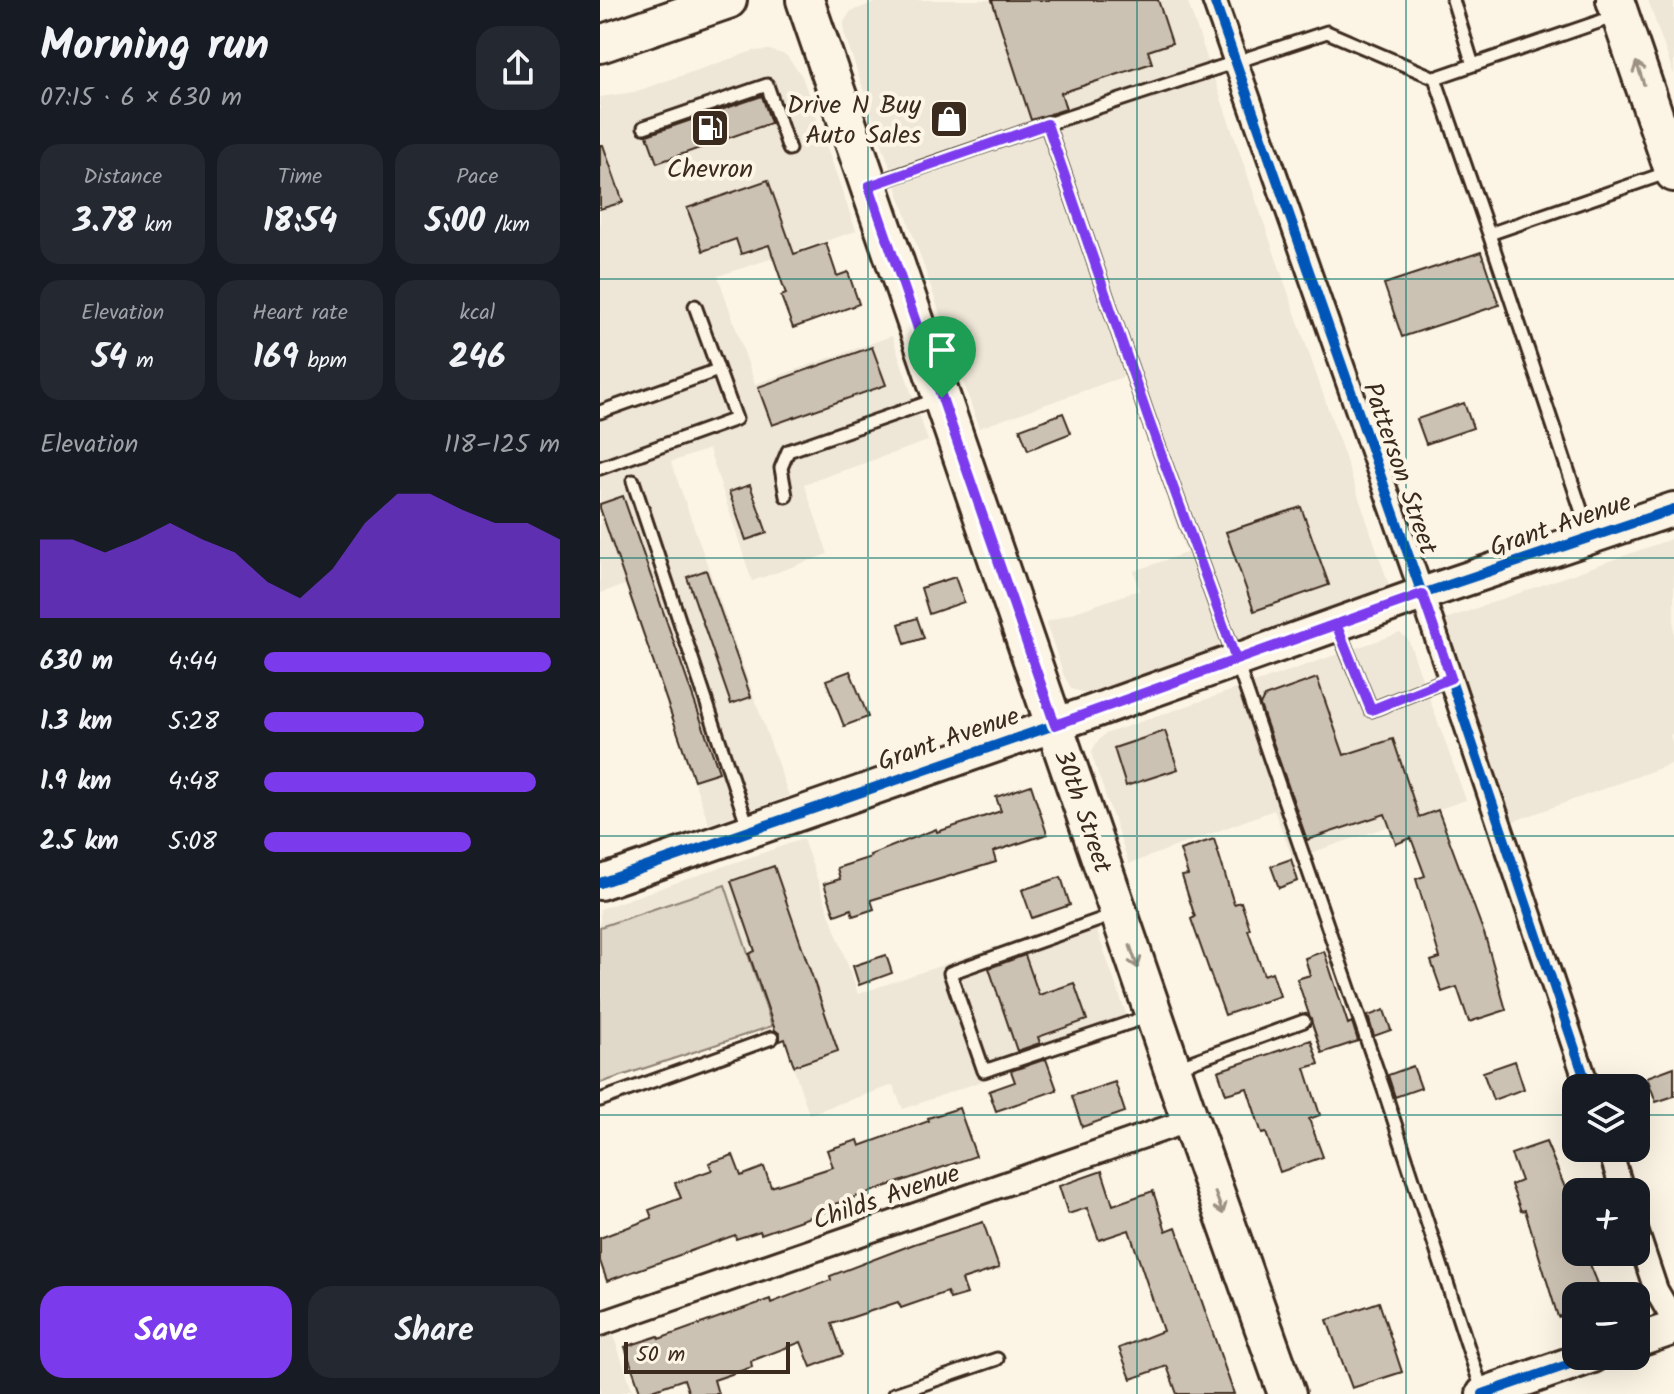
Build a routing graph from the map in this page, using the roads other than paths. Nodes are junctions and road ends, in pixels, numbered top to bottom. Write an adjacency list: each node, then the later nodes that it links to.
1 (728, 0): 6 (main road)
2 (805, 0): 14 (main road, 30th Street)
3 (1214, 0): 7 (street, Patterson Street)
4 (1453, 0): 8 (lane)
5 (1617, 7): 8 (lane); 13 (main road, one-way to 5)
6 (600, 44)
7 (1236, 63): 9 (lane); 10 (lane); 25 (street, Patterson Street)
8 (1473, 65): 9 (lane)
9 (1435, 78): 15 (lane)
10 (1047, 124): 14 (lane); 27 (lane)
11 (644, 127): 12 (lane)
12 (789, 149)
13 (1674, 172): 15 (lane)
14 (869, 186): 18 (main road, 30th Street)
15 (1489, 234): 24 (lane)
16 (695, 306): 17 (lane)
17 (718, 370): 19 (lane); 20 (lane)
18 (942, 398): 22 (lane); 29 (main road, 30th Street)
19 (600, 412)
20 (600, 468)
21 (633, 481): 30 (lane)
22 (786, 496)
23 (1674, 509): 24 (street, Grant Avenue)
24 (1590, 537): 25 (street, Grant Avenue)
25 (1422, 594): 26 (street, Grant Avenue); 28 (street, Patterson Street)
26 (1336, 624): 27 (street, Grant Avenue); 28 (lane)
27 (1236, 660): 29 (street, Grant Avenue); 49 (lane)
28 (1451, 678): 37 (street, Patterson Street)
29 (1055, 725): 30 (street, Grant Avenue); 32 (main road, 30th Street)
30 (749, 832): 31 (street, Grant Avenue)
31 (601, 880)
32 (1119, 913): 33 (main road, 30th Street, one-way to 33); 33 (lane)
33 (1154, 1014): 36 (main road, 30th Street)
34 (1304, 1021): 36 (lane)
35 (772, 1038): 38 (lane)
36 (1173, 1068): 39 (main road, 30th Street)
37 (1583, 1074)
38 (600, 1100)
39 (1190, 1120): 42 (street, Childs Avenue); 48 (main road, 30th Street, one-way to 48)
40 (1648, 1266): 41 (street)
41 (1674, 1321)
42 (600, 1324)
43 (1674, 1328): 44 (street)
44 (1650, 1336)
45 (997, 1359): 47 (lane)
46 (1562, 1367): 49 (street)
47 (894, 1394)
48 (1287, 1394)
49 (1483, 1394)

